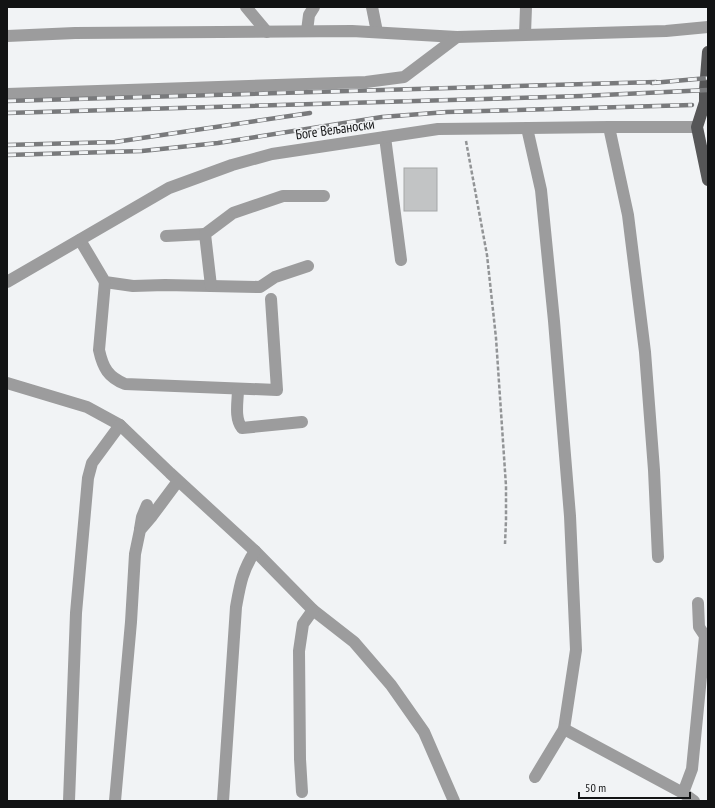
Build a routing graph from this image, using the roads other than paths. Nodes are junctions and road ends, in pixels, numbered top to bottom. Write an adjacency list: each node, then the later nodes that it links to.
1 (246, 7): 7 (street)
2 (314, 7): 6 (street)
3 (372, 7): 8 (street)
4 (526, 7): 9 (street)
5 (708, 27): 9 (street)
6 (307, 31): 7 (street); 8 (street)
7 (267, 32): 10 (street)
8 (377, 32): 11 (street)
9 (525, 34): 11 (street)
10 (7, 36)
11 (457, 36): 14 (street)
12 (708, 52): 13 (main road)
13 (707, 65): 15 (main road)
14 (7, 94)
15 (707, 102): 17 (main road)
16 (609, 127): 17 (street, Боге Вељаноски); 18 (street, Боге Вељаноски); 39 (street)
17 (697, 127): 20 (main road)
18 (527, 128): 19 (street, Боге Вељаноски); 42 (street)
19 (385, 137): 24 (street, Боге Вељаноски); 25 (street)
20 (708, 180)
21 (324, 196): 22 (street)
22 (205, 234): 23 (street); 29 (street)
23 (166, 236)
24 (80, 240): 27 (street, Боге Вељаноски); 28 (street)
25 (401, 260)
26 (308, 266): 29 (street)
27 (7, 282)
28 (105, 282): 29 (street); 32 (street)
29 (211, 286)
30 (271, 299): 32 (street)
31 (7, 382): 34 (street)
32 (238, 389): 33 (street)
33 (302, 422)
34 (120, 424): 35 (street); 46 (street)
35 (178, 481): 37 (street); 38 (street)
36 (147, 505): 37 (street)
37 (140, 530): 47 (street)
38 (255, 551): 41 (street); 48 (street)
39 (658, 557)
40 (698, 603): 45 (street)
41 (314, 610): 44 (street); 49 (street)
42 (564, 729): 43 (street); 45 (street)
43 (535, 777)
44 (302, 792)
45 (682, 793): 50 (street)
46 (69, 801)
47 (115, 801)
48 (223, 801)
49 (454, 801)
50 (694, 801)

